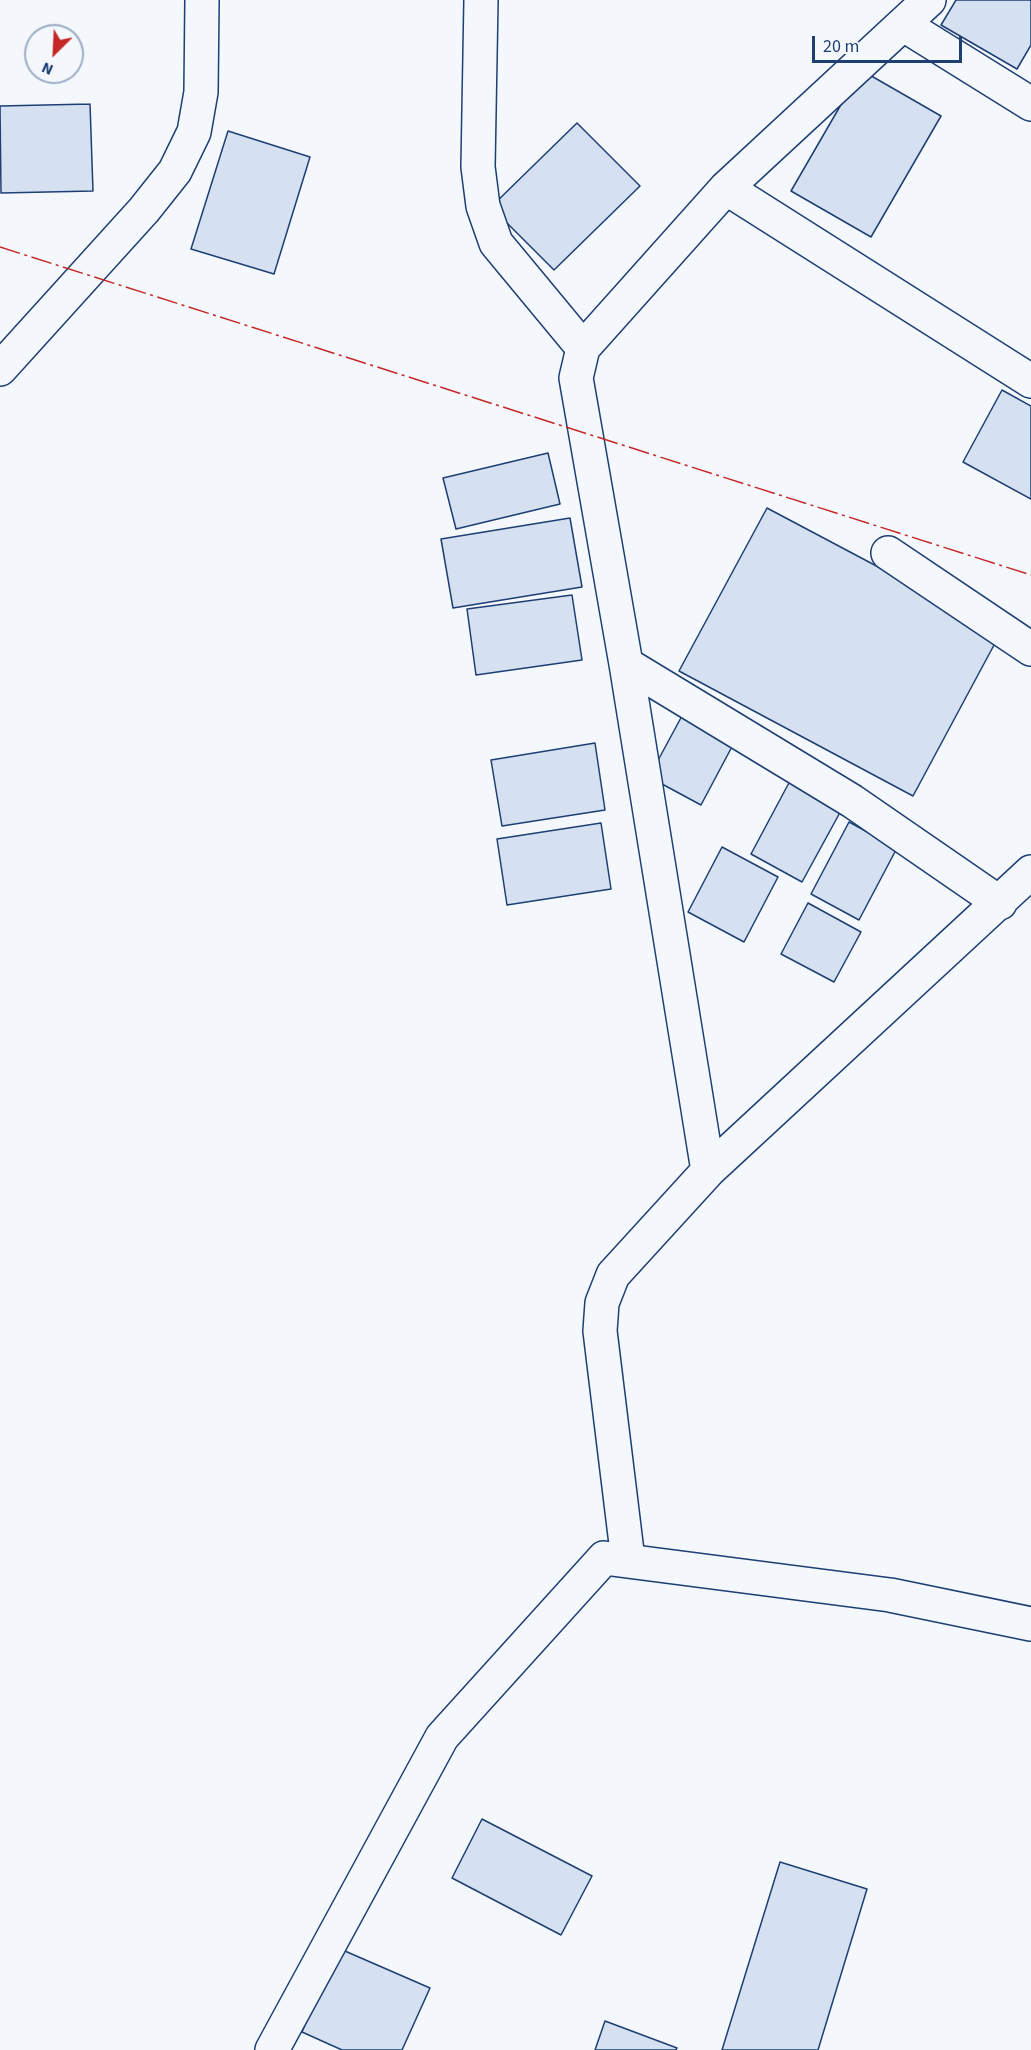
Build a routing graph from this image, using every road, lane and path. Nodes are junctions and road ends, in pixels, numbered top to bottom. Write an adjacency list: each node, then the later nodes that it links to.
1 (202, 0): 8 (street)
2 (482, 0): 7 (street)
3 (929, 0): 4 (street)
4 (904, 25): 5 (street); 6 (street)
5 (1031, 104)
6 (726, 188): 7 (street); 9 (street)
7 (583, 348): 12 (street)
8 (0, 369)
9 (1031, 381)
10 (888, 553): 11 (street)
11 (1031, 649)
12 (626, 664): 14 (street); 15 (street)
13 (1031, 872): 14 (street)
14 (1000, 903): 15 (street)
15 (708, 1171): 16 (street)
16 (628, 1560): 17 (street); 18 (street)
17 (1031, 1624)
18 (272, 2050)

